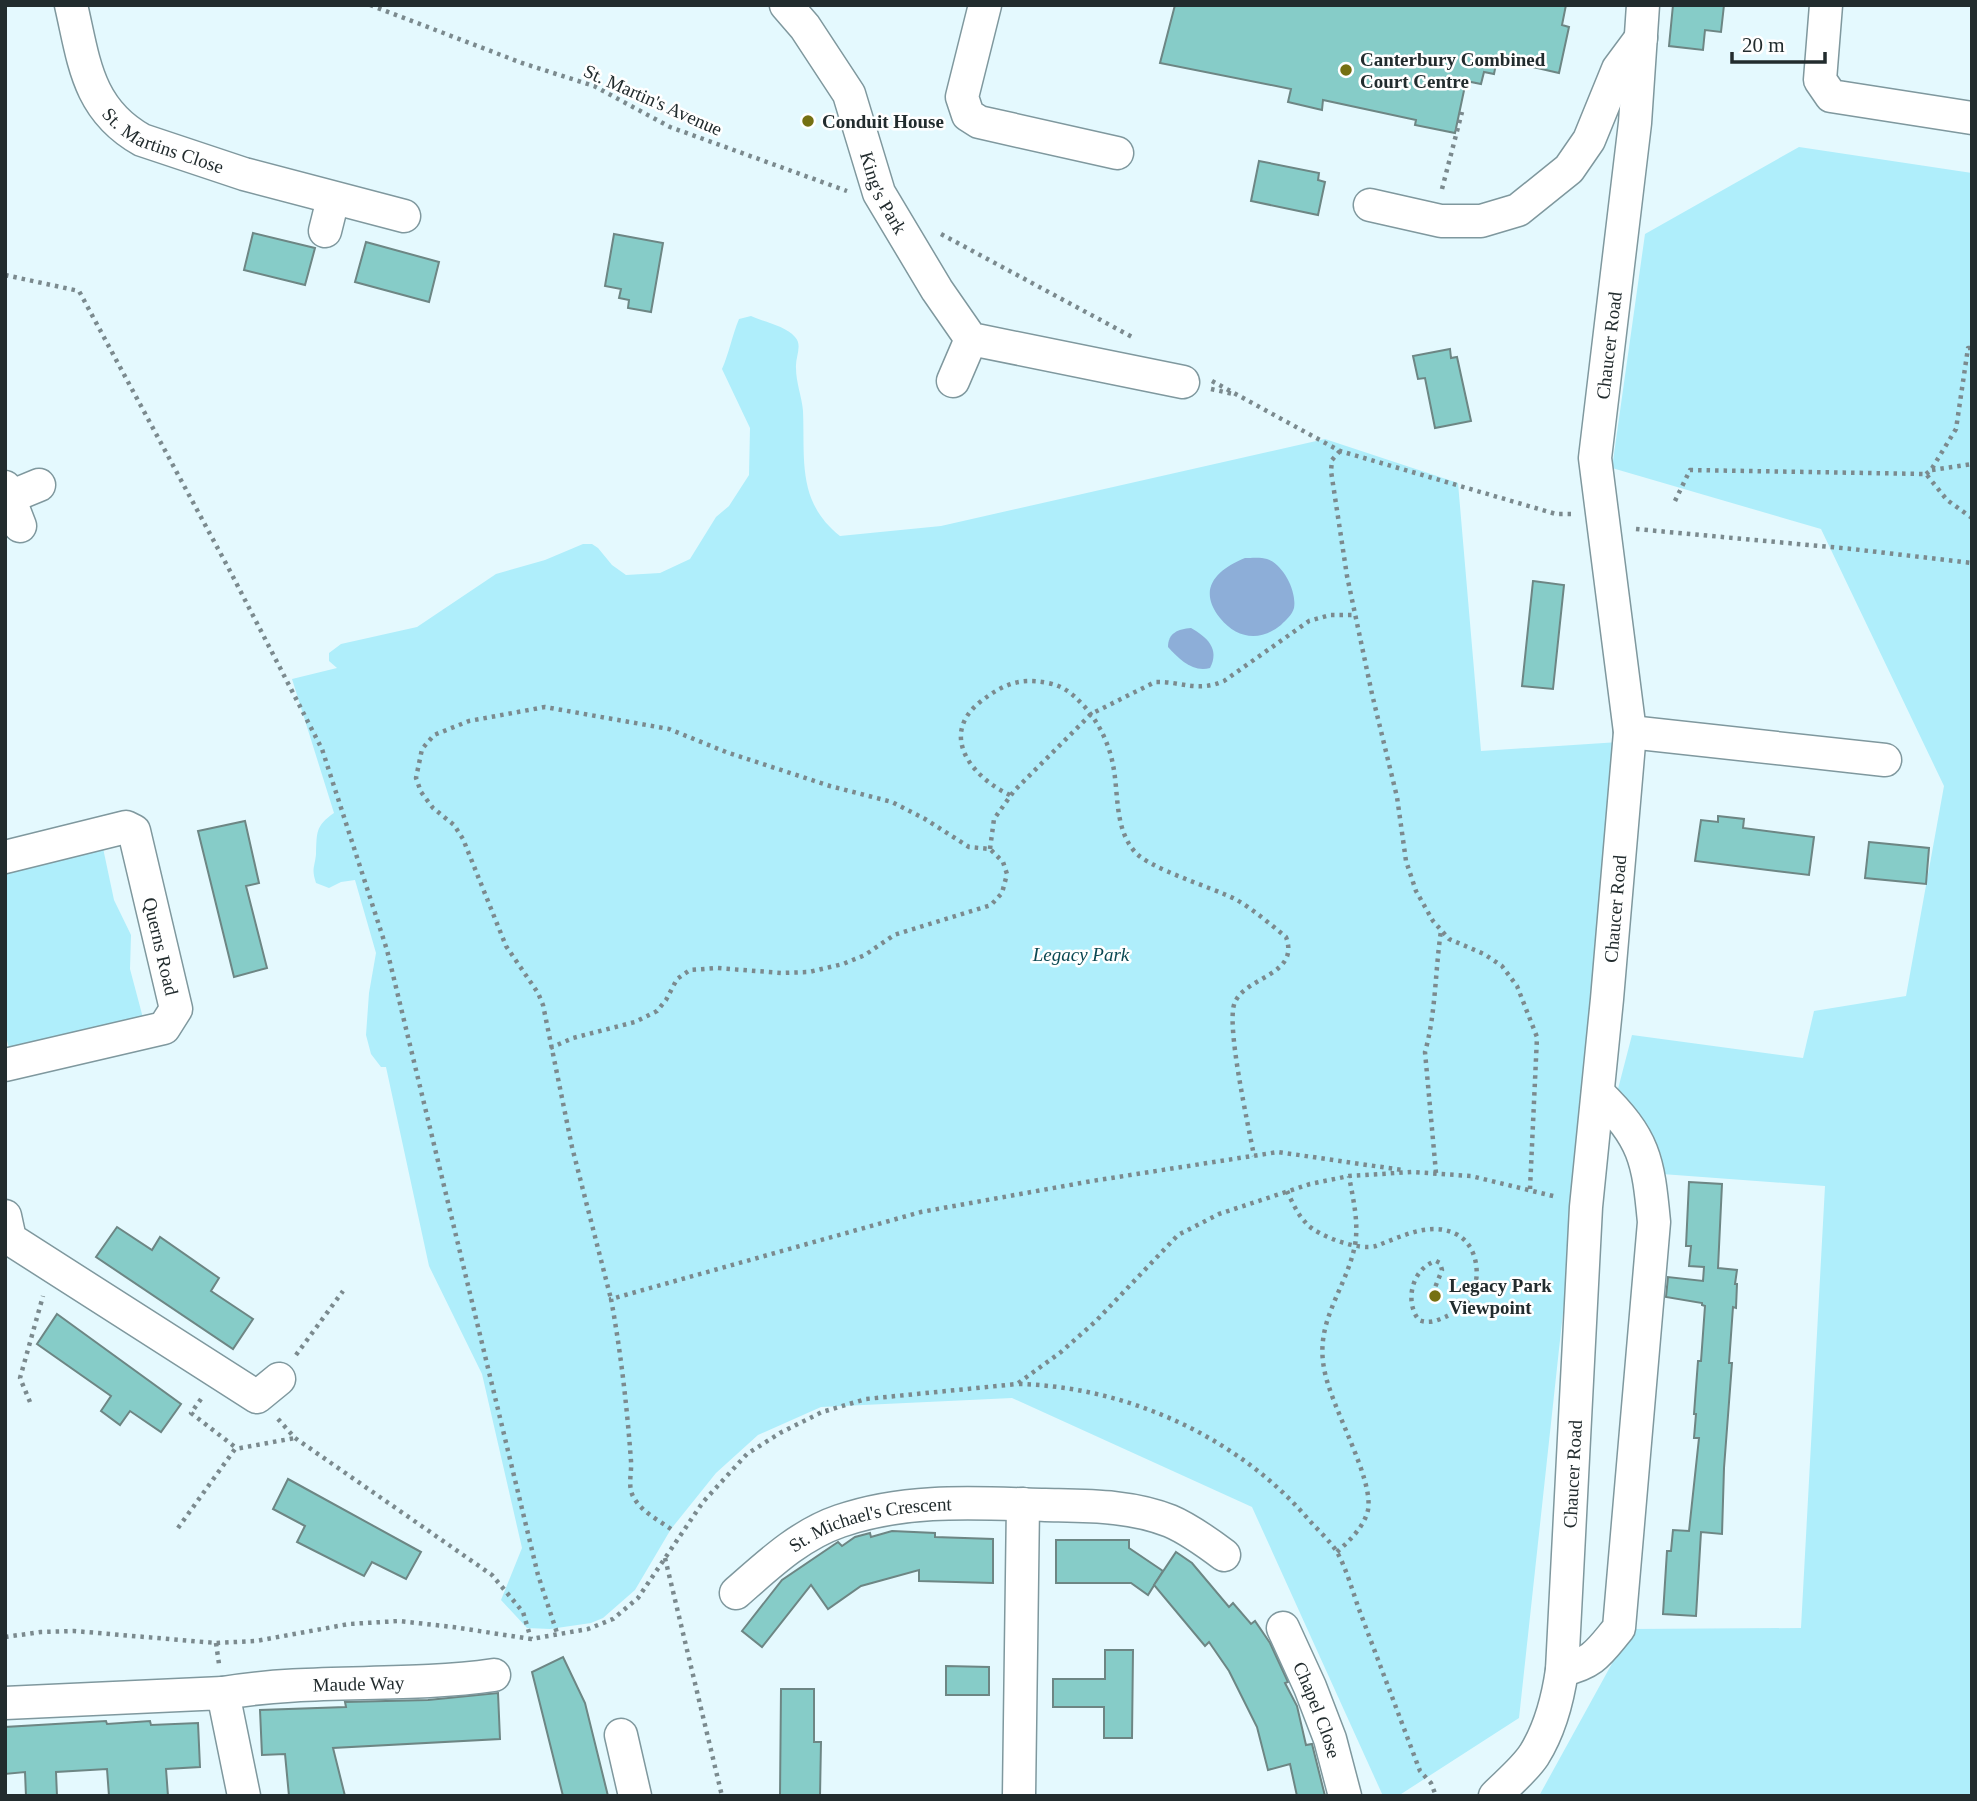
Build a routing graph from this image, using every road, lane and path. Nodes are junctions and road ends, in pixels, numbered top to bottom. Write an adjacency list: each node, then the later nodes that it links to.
1 (71, 5): 11 (street, St. Martins Close)
2 (370, 5): 12 (path, St. Martin's Avenue)
3 (786, 5): 12 (street, King's Park)
4 (985, 5): 10 (street)
5 (1643, 5): 7 (street, Chaucer Road)
6 (1826, 5): 9 (street)
7 (1641, 38): 15 (street); 31 (street, Chaucer Road)
8 (1462, 112): 15 (path)
9 (1972, 118)
10 (1117, 153)
11 (333, 199): 14 (street, St. Martins Close); 17 (street)
12 (886, 205): 19 (street, King's Park)
13 (1370, 205): 15 (street)
14 (404, 216)
15 (1441, 221)
16 (934, 230): 20 (path)
17 (325, 231)
18 (5, 275): 71 (path)
19 (971, 339): 22 (street); 23 (street)
20 (1146, 344)
21 (1972, 348): 26 (path)
22 (1193, 379): 24 (path)
23 (953, 381)
24 (1340, 451): 31 (path); 33 (path)
25 (1972, 464): 26 (path)
26 (1929, 472): 28 (path); 30 (path)
27 (38, 485): 29 (street)
28 (1675, 501)
29 (10, 502)
30 (1972, 518)
31 (1604, 526): 32 (path); 35 (street, Chaucer Road)
32 (1972, 564)
33 (1356, 615): 34 (path); 40 (path)
34 (1091, 714): 37 (path); 37 (path); 44 (path)
35 (1630, 732): 36 (street); 43 (street, Chaucer Road)
36 (1885, 760)
37 (1010, 795): 38 (path)
38 (990, 849): 41 (path); 41 (path)
39 (5, 857): 42 (street, Querns Road)
40 (1441, 930): 46 (path); 48 (path)
41 (550, 1048): 56 (path)
42 (5, 1065)
43 (1598, 1093): 50 (street, Chaucer Road); 74 (street)
44 (1254, 1156): 45 (path); 56 (path)
45 (1412, 1172): 46 (path); 47 (path)
46 (1436, 1173): 48 (path)
47 (1349, 1176): 49 (path); 52 (path)
48 (1530, 1189): 50 (path)
49 (1287, 1191): 52 (path); 58 (path)
50 (1586, 1207): 74 (street, Chaucer Road)
51 (7, 1232): 53 (street)
52 (1355, 1245): 55 (path); 66 (path)
53 (51, 1265): 57 (street); 60 (path)
54 (342, 1291): 59 (path)
55 (1432, 1295)
56 (611, 1299): 65 (path)
57 (219, 1373): 59 (street); 62 (path)
58 (1017, 1384): 66 (path); 68 (path)
59 (268, 1388): 61 (path)
60 (30, 1402)
61 (296, 1438): 64 (path); 73 (path)
62 (235, 1447)
63 (1023, 1504): 67 (street, St. Michael's Crescent); 69 (street, St. Michael's Crescent); 82 (street)
64 (178, 1528)
65 (671, 1529)
66 (1337, 1553): 84 (path)
67 (1224, 1555)
68 (664, 1558): 71 (path); 81 (path)
69 (737, 1593)
70 (1283, 1628): 83 (street, Chapel Close)
71 (558, 1636): 73 (path)
72 (5, 1637): 73 (path)
73 (531, 1639)
74 (1562, 1670): 85 (street, Chaucer Road)
75 (494, 1675): 76 (street, Maude Way)
76 (223, 1693): 77 (street, Maude Way); 79 (street)
77 (5, 1703)
78 (621, 1735): 80 (street)
79 (244, 1796)
80 (635, 1796)
81 (722, 1796)
82 (1019, 1796)
83 (1345, 1796)
84 (1436, 1796)
85 (1495, 1796)

